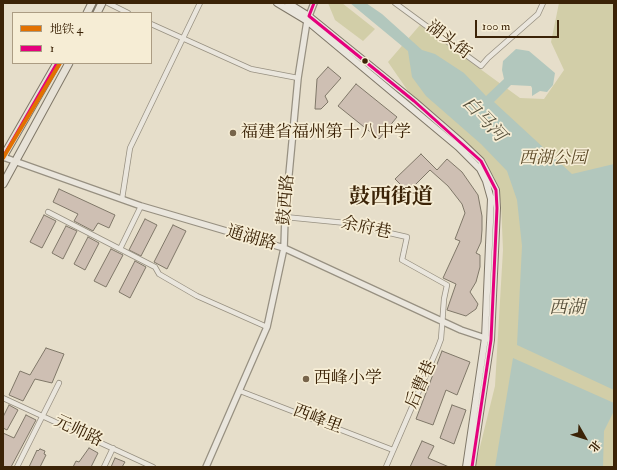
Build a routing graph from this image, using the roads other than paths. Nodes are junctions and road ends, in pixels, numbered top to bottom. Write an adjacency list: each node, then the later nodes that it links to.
1 (92, 3): 10 (main road)
2 (102, 3): 11 (main road)
3 (108, 3): 12 (street)
4 (200, 3): 15 (street)
5 (277, 3): 13 (main road)
6 (288, 3): 13 (main road)
7 (314, 3): 13 (street, 鼓西路)
8 (395, 3): 9 (street, 湖头街)
9 (543, 3)
10 (88, 12)
11 (98, 12)
12 (126, 12)
13 (308, 18): 18 (street, 鼓西路); 31 (main road)
14 (152, 24): 15 (street)
15 (182, 39): 18 (street); 22 (street)
16 (56, 64): 19 (main road)
17 (68, 64): 20 (main road)
18 (298, 78): 25 (street, 鼓西路)
19 (3, 157): 20 (street, 通湖路)
20 (15, 161): 21 (main road); 22 (street, 通湖路)
21 (3, 184)
22 (122, 199): 23 (street, 通湖路)
23 (141, 206): 26 (street, 通湖路); 27 (street)
24 (48, 212): 27 (street)
25 (285, 217): 26 (street, 鼓西路); 28 (street, 余府巷)
26 (284, 248): 29 (street, 通湖路); 30 (street, 鼓西路)
27 (120, 249): 30 (street)
28 (444, 300): 29 (street, 后曹巷)
29 (442, 320): 31 (street, 通湖路); 37 (street, 后曹巷)
30 (268, 327): 33 (street, 鼓西路)
31 (488, 339): 43 (main road); 44 (main road)
32 (59, 383): 35 (street)
33 (240, 391): 37 (street, 西峰里); 41 (street, 鼓西路)
34 (3, 398): 35 (street, 元帅路)
35 (43, 415): 36 (street, 元帅路); 38 (street)
36 (113, 448): 39 (street); 40 (street, 元帅路)
37 (393, 450): 42 (street, 后曹巷)
38 (17, 467)
39 (104, 467)
40 (153, 467)
41 (206, 467)
42 (386, 467)
43 (466, 467)
44 (472, 467)

